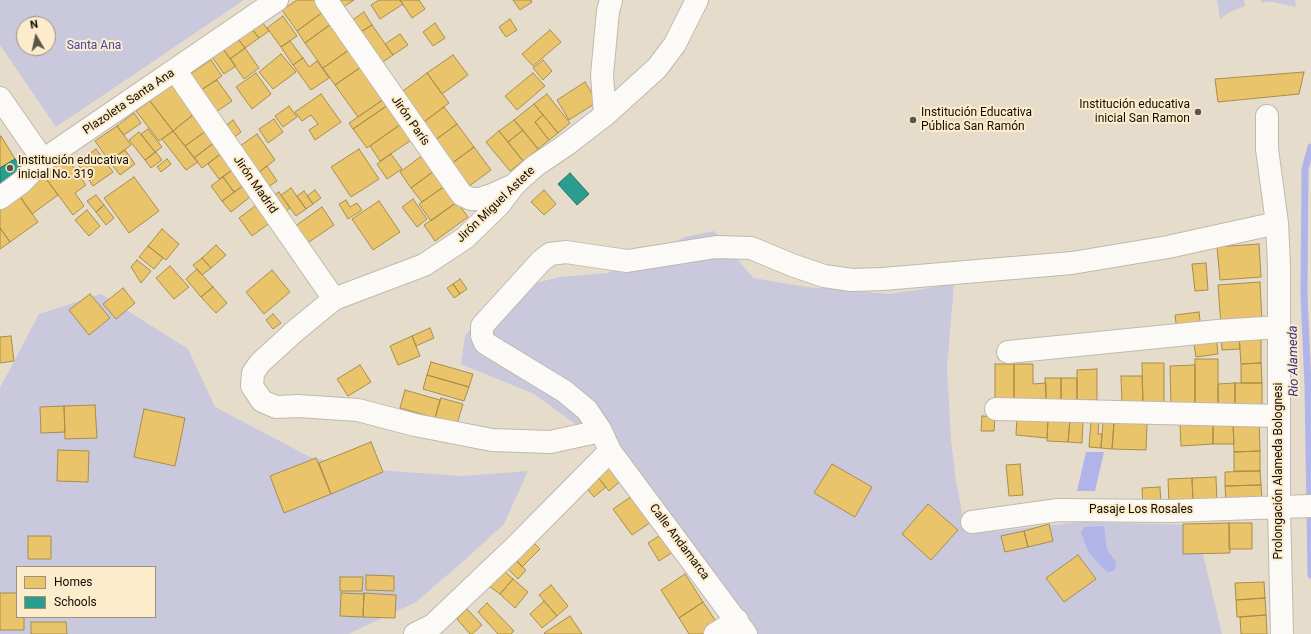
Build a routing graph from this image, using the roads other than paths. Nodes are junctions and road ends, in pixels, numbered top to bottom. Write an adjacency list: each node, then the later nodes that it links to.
1 (277, 0): 5 (street, Plazoleta Santa Ana)
2 (326, 0): 10 (street, Jirón París)
3 (611, 0): 7 (street)
4 (697, 0): 7 (street, Jirón Miguel Astete)
5 (175, 70): 9 (street, Plazoleta Santa Ana); 13 (street, Jirón Madrid)
6 (2, 104): 9 (street)
7 (605, 115): 10 (street, Jirón Miguel Astete)
8 (1267, 116): 12 (street, Prolongación Alameda Bolognesi)
9 (43, 160): 11 (street, Plazoleta Santa Ana)
10 (515, 184): 13 (street, Jirón Miguel Astete)
11 (0, 198)
12 (1277, 223): 14 (street, Prolongación Alameda Bolognesi); 18 (street)
13 (334, 299): 18 (street, Jirón Miguel Astete)
14 (1279, 327): 15 (street); 17 (street, Prolongación Alameda Bolognesi)
15 (1008, 352)
16 (996, 410): 17 (street)
17 (1278, 416): 21 (street, Prolongación Alameda Bolognesi)
18 (601, 431): 19 (street)
19 (610, 450): 23 (street, Calle Andamarca); 24 (street)
20 (1311, 506): 21 (street, Pasaje Los Rosales)
21 (1284, 507): 22 (street, Pasaje Los Rosales); 26 (street, Prolongación Alameda Bolognesi)
22 (972, 522)
23 (741, 627): 25 (street)
24 (415, 634)
25 (715, 634)
26 (1282, 634)

